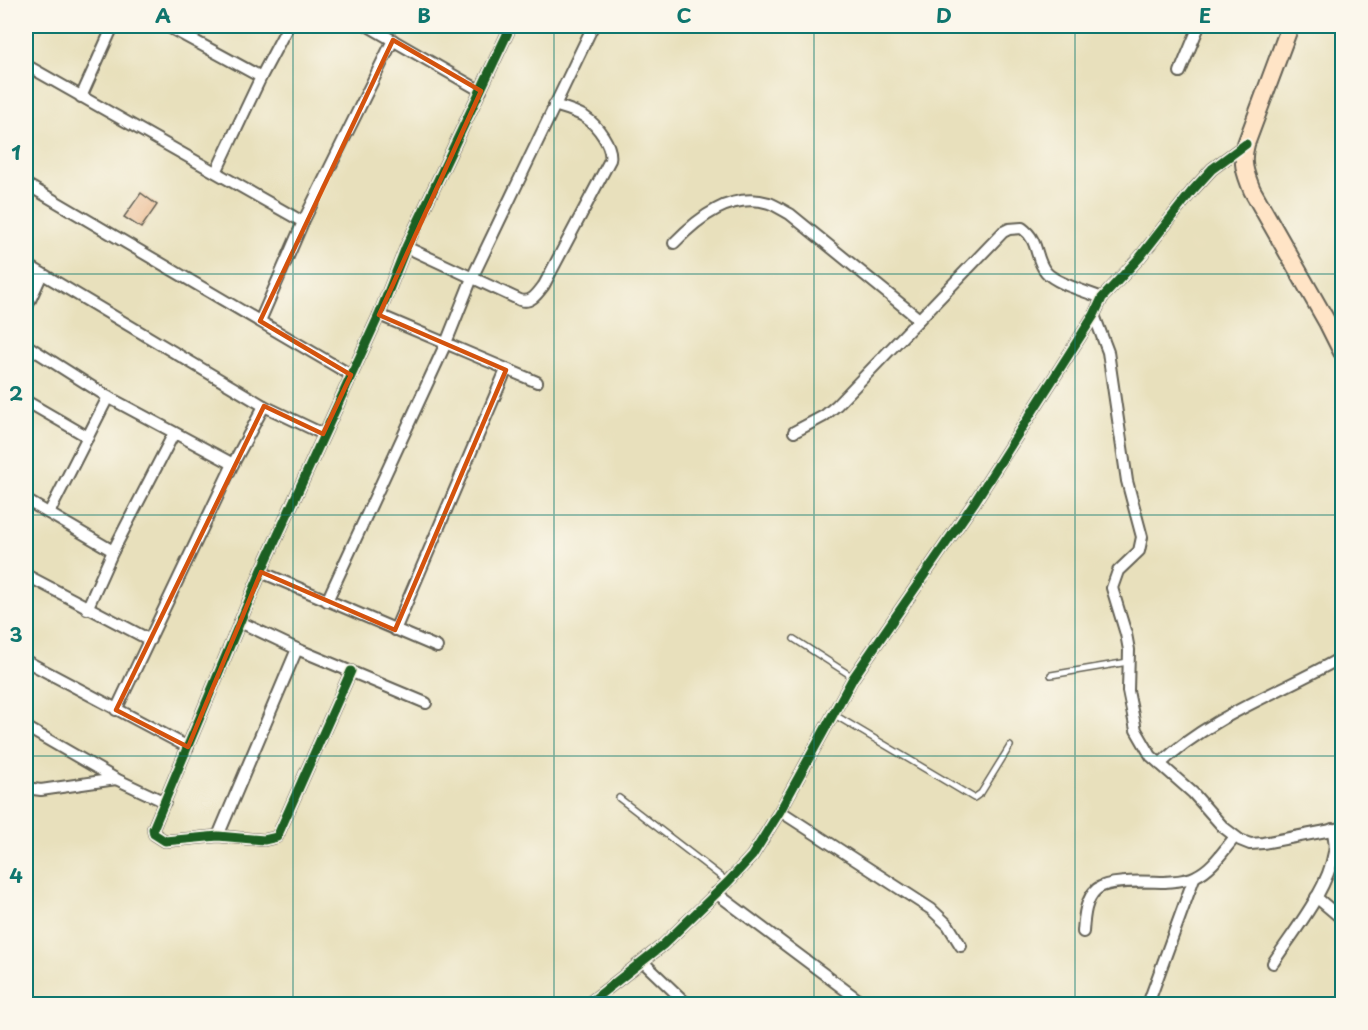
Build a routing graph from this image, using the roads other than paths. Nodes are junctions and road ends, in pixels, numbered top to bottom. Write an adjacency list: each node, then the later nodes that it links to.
1 (114, 26): 14 (street)
2 (167, 26): 12 (street)
3 (288, 26): 12 (street)
4 (368, 26): 9 (street)
5 (511, 26): 13 (street)
6 (593, 26): 15 (street)
7 (1199, 26): 11 (street)
8 (1290, 26): 16 (main road)
9 (393, 40): 13 (street); 19 (street)
10 (26, 64): 14 (street)
11 (1180, 72)
12 (261, 77): 17 (street)
13 (481, 91): 21 (street)
14 (81, 97): 17 (street)
15 (554, 105): 24 (street); 24 (street)
16 (1246, 144): 25 (street); 33 (main road)
17 (216, 172): 19 (street)
18 (26, 184): 30 (street)
19 (303, 222): 30 (street)
20 (675, 243): 29 (street)
21 (406, 247): 24 (street); 27 (street)
22 (26, 264): 23 (street)
23 (42, 274): 26 (street); 39 (street)
24 (472, 278): 31 (street)
25 (1102, 298): 28 (street); 29 (street)
26 (26, 309)
27 (379, 315): 31 (street); 35 (street)
28 (1094, 315): 60 (street); 63 (street)
29 (919, 319): 40 (street)
30 (261, 321): 35 (street)
31 (446, 343): 34 (street); 50 (street)
32 (26, 345): 37 (street)
33 (1342, 352)
34 (506, 370): 36 (street); 53 (street)
35 (351, 375): 42 (street)
36 (537, 382)
37 (108, 397): 41 (street); 43 (street)
38 (26, 401): 43 (street)
39 (264, 406): 42 (street); 44 (street)
40 (794, 432)
41 (174, 433): 44 (street); 47 (street)
42 (323, 434): 48 (street)
43 (87, 437): 46 (street)
44 (233, 464): 55 (street)
45 (26, 500): 46 (street)
46 (49, 513): 47 (street)
47 (113, 551): 51 (street)
48 (261, 573): 50 (street); 52 (street)
49 (26, 575): 51 (street)
50 (327, 601): 53 (street)
51 (87, 609): 55 (street)
52 (240, 622): 57 (street); 68 (street)
53 (395, 630): 56 (street)
54 (794, 639): 63 (lane)
55 (150, 640): 65 (street)
56 (437, 647)
57 (297, 650): 61 (street); 77 (street)
58 (1342, 657): 70 (street)
59 (26, 661): 65 (street)
60 (1128, 662): 62 (lane); 70 (street)
61 (351, 671): 64 (street); 77 (street)
62 (1051, 675)
63 (853, 678): 66 (street)
64 (426, 703)
65 (116, 710): 68 (street)
66 (833, 714): 69 (lane); 75 (street)
67 (26, 727): 71 (street)
68 (188, 747): 74 (street)
69 (1010, 747)
70 (1160, 764): 78 (street)
71 (116, 779): 72 (street); 74 (street)
72 (26, 788)
73 (619, 798): 80 (lane)
74 (165, 802): 77 (street)
75 (780, 811): 80 (street); 85 (street)
76 (1337, 828): 78 (street); 82 (street)
77 (218, 836)
78 (1234, 837): 79 (street)
79 (1194, 878): 84 (street); 91 (street)
80 (728, 882): 81 (street)
81 (716, 893): 86 (street); 90 (street)
82 (1316, 897): 83 (street); 87 (street)
83 (1342, 919)
84 (1083, 932)
85 (961, 946)
86 (643, 962): 88 (street); 89 (street)
87 (1273, 963)
88 (588, 1005)
89 (687, 1005)
90 (864, 1005)
91 (1148, 1005)

